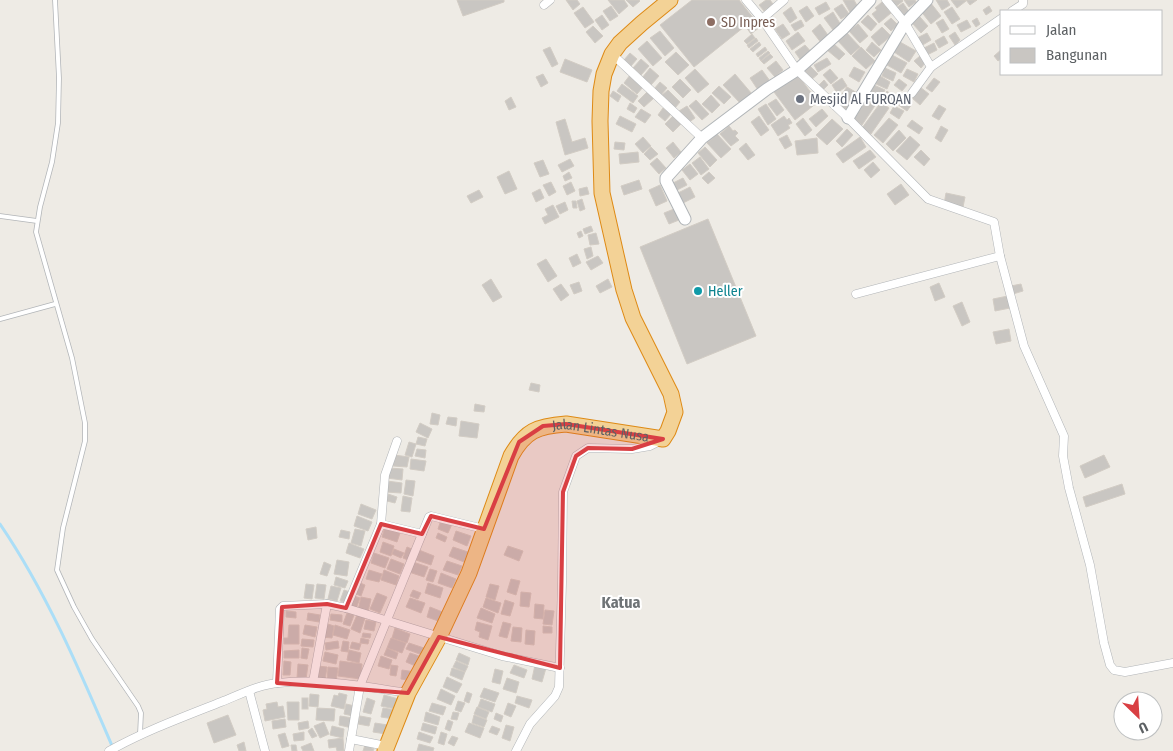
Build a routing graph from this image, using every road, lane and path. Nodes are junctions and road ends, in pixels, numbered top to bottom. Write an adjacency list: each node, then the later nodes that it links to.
1 (55, 0): 21 (lane)
2 (670, 0): 13 (highway, Jalan Lintas Nusa)
3 (746, 0): 10 (street)
4 (784, 0): 10 (street)
5 (870, 0): 15 (street)
6 (886, 0): 12 (street)
7 (927, 0): 12 (street)
8 (1023, 0): 9 (street)
9 (1014, 10)
10 (762, 19): 15 (street)
11 (1000, 19): 14 (street)
12 (905, 23): 14 (street); 17 (street)
13 (612, 54): 18 (street); 26 (highway, Jalan Lintas Nusa)
14 (931, 67): 16 (street)
15 (797, 70): 17 (street); 18 (street)
16 (912, 93)
17 (848, 118): 22 (street)
18 (702, 138): 20 (street)
19 (0, 216): 21 (lane)
20 (685, 219)
21 (37, 221): 24 (lane)
22 (1000, 256): 23 (street); 35 (street)
23 (856, 294)
24 (55, 304): 25 (lane); 42 (lane)
25 (0, 319)
26 (664, 439): 29 (highway, Jalan Lintas Nusa); 36 (street)
27 (397, 441): 28 (street)
28 (381, 524): 30 (street); 32 (street)
29 (484, 529): 30 (street); 34 (highway, Jalan Lintas Nusa)
30 (422, 534): 33 (street)
31 (327, 604): 32 (street); 37 (street); 38 (street)
32 (346, 608): 33 (street)
33 (386, 620): 34 (street); 39 (street)
34 (439, 637): 36 (street); 41 (highway, Jalan Lintas Nusa)
35 (1173, 663)
36 (560, 668): 48 (street)
37 (278, 682): 38 (street); 40 (street)
38 (313, 682): 39 (street)
39 (360, 686): 41 (street); 43 (street)
40 (249, 691): 42 (street); 46 (street)
41 (408, 693): 44 (highway, Jalan Lintas Nusa)
42 (140, 734): 45 (street)
43 (351, 739): 44 (street); 47 (street)
44 (385, 748)
45 (109, 751)
46 (265, 751)
47 (349, 751)
48 (516, 751)

